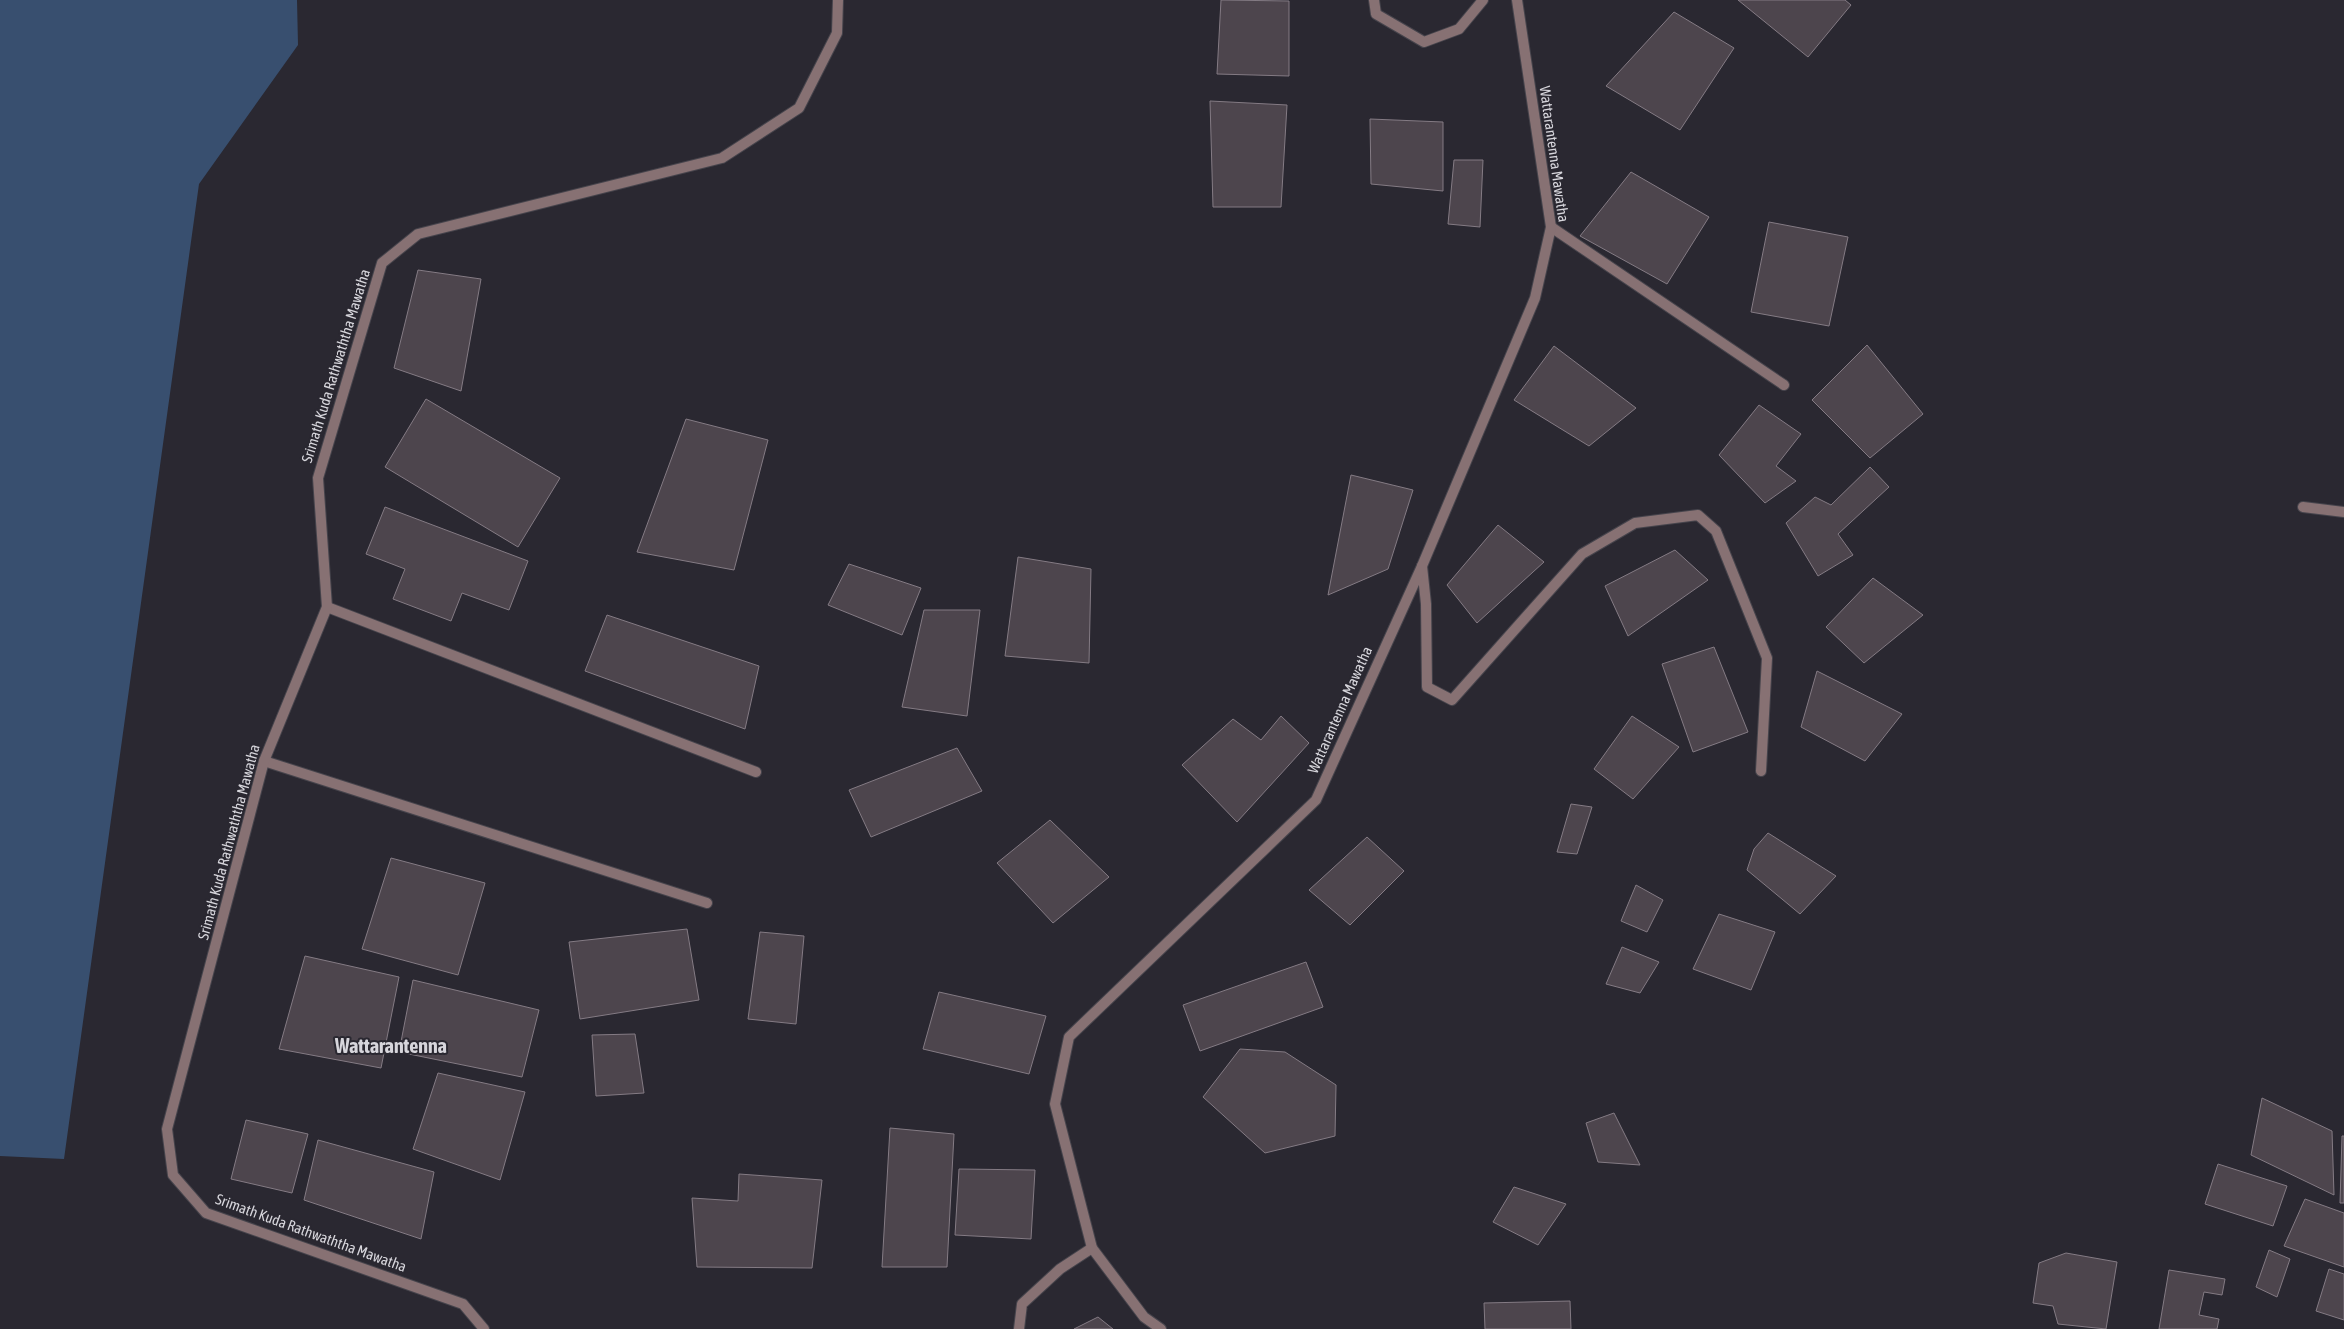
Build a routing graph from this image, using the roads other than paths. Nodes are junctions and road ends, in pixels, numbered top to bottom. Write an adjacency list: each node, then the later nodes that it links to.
1 (838, 0): 10 (street, Srimath Kuda Rathwaththa Mawatha)
2 (1374, 0): 3 (street)
3 (1483, 0)
4 (1517, 0): 5 (street, Wattarantenna Mawatha)
5 (1551, 226): 6 (street); 9 (street, Wattarantenna Mawatha)
6 (1784, 384)
7 (2303, 506): 8 (street)
8 (2344, 512)
9 (1422, 566): 12 (street); 15 (street, Wattarantenna Mawatha)
10 (327, 607): 11 (street, Srimath Kuda Rathwaththa Mawatha); 13 (street)
11 (264, 762): 14 (street); 16 (street, Srimath Kuda Rathwaththa Mawatha)
12 (1761, 771)
13 (756, 772)
14 (707, 903)
15 (1092, 1248): 17 (street); 18 (street, Wattarantenna Mawatha)
16 (484, 1329)
17 (1019, 1329)
18 (1161, 1329)

